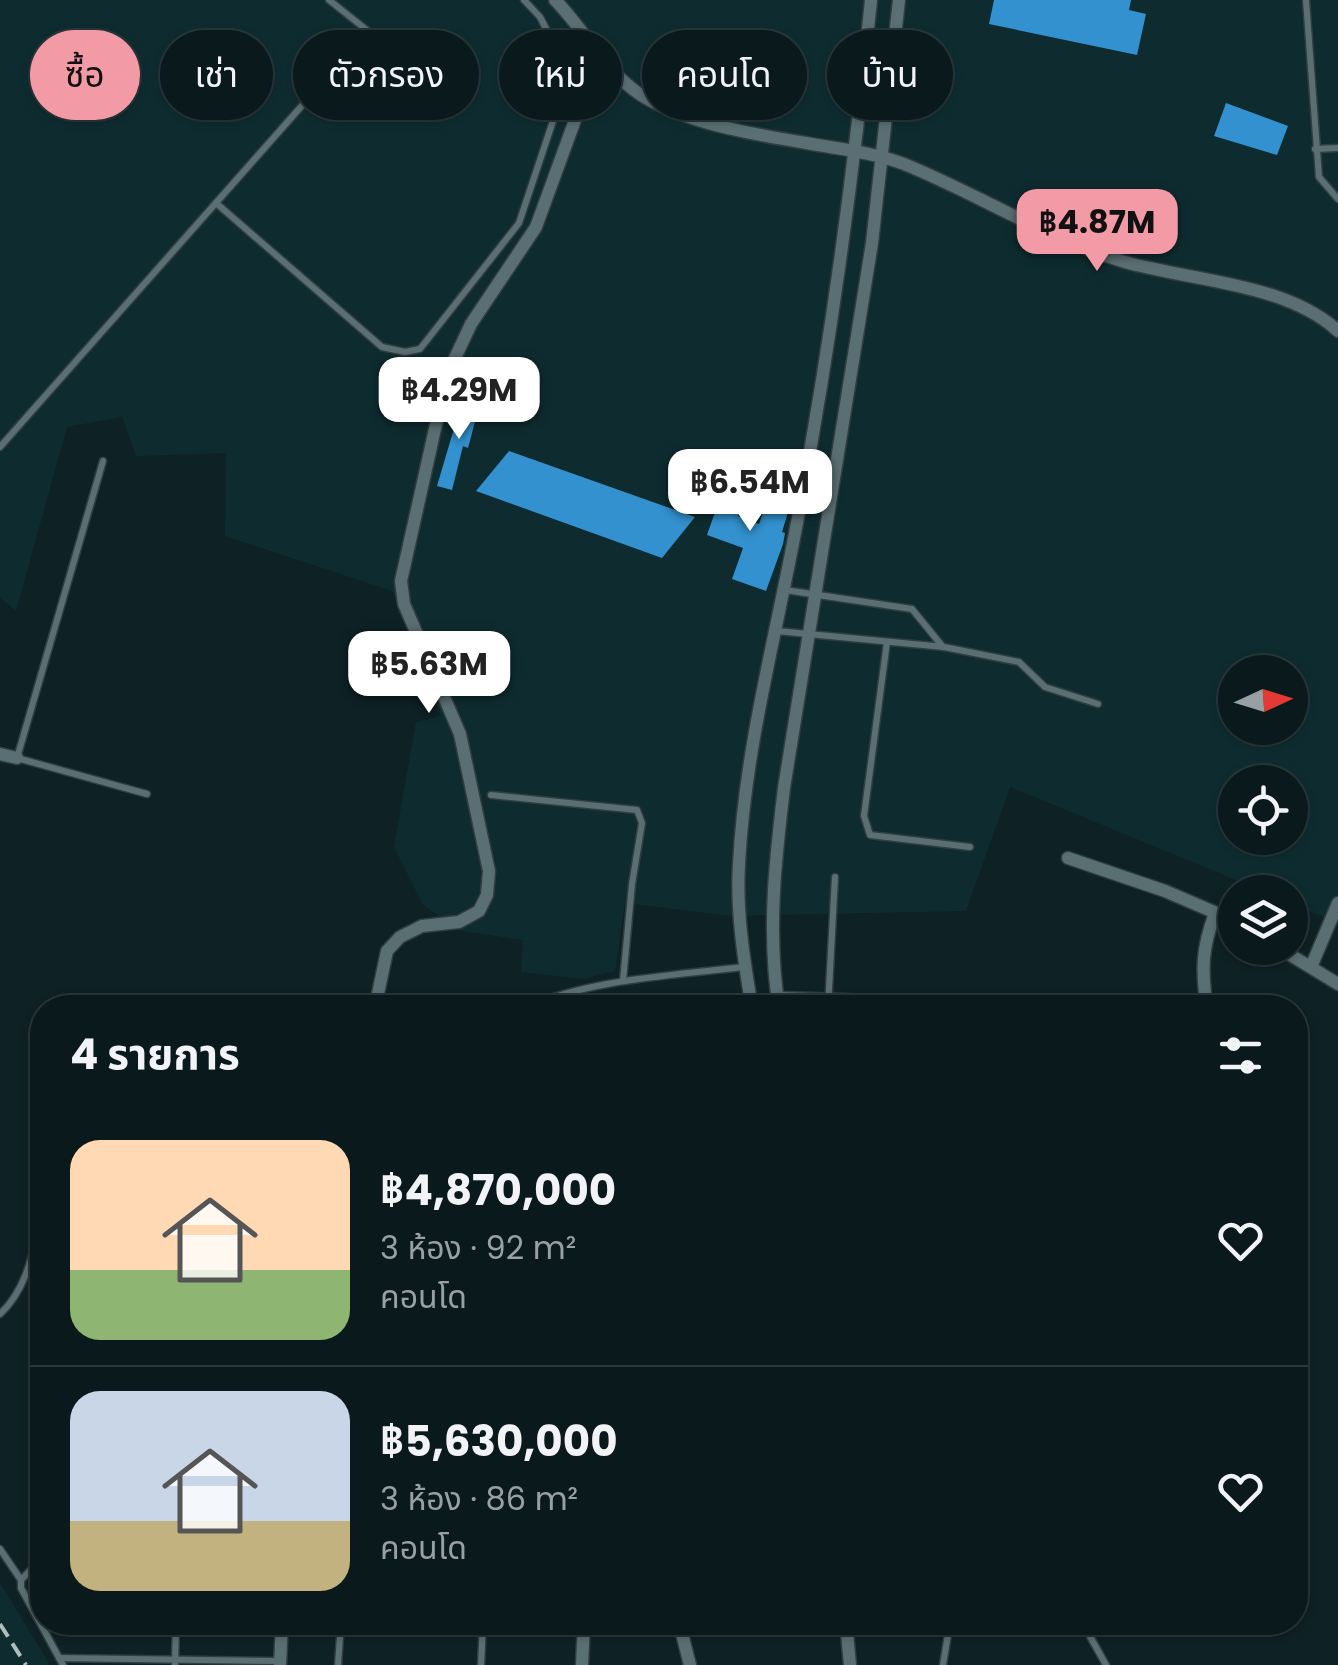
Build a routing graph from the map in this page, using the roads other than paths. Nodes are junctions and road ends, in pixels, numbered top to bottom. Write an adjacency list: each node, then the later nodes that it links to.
1 (329, 0): 17 (lane)
2 (524, 0): 7 (lane)
3 (556, 0): 8 (street)
4 (871, 0): 14 (street)
5 (899, 0): 15 (street)
6 (1306, 0): 13 (lane)
7 (547, 30)
8 (578, 30)
9 (622, 80): 14 (street)
10 (553, 120): 17 (lane)
11 (575, 120): 42 (street)
12 (1338, 148): 13 (lane)
13 (1315, 149): 16 (lane)
14 (856, 152): 15 (street); 21 (street)
15 (881, 158): 18 (street); 22 (street)
16 (1338, 199)
17 (216, 203): 19 (lane)
18 (1338, 332)
19 (0, 447)
20 (103, 461): 29 (lane)
21 (784, 590): 22 (lane); 23 (street)
22 (814, 594): 24 (street); 26 (lane)
23 (776, 631): 24 (lane); 38 (street)
24 (808, 634): 25 (lane); 45 (street)
25 (887, 642): 26 (lane); 32 (lane)
26 (944, 647): 27 (lane)
27 (1098, 704)
28 (0, 754): 29 (street)
29 (16, 758): 30 (lane)
30 (147, 794)
31 (491, 795): 40 (lane)
32 (970, 847)
33 (1068, 858): 36 (street)
34 (834, 877): 46 (lane)
35 (1338, 903): 39 (street)
36 (1216, 913): 47 (street)
37 (1308, 965): 39 (street)
38 (745, 966): 40 (lane); 44 (street)
39 (1311, 967): 41 (street)
40 (624, 981): 43 (lane)
41 (1338, 984)
42 (379, 995)
43 (555, 995)
44 (750, 995)
45 (777, 995)
46 (828, 995)
47 (1205, 995)
48 (30, 1261): 49 (lane)
49 (0, 1314)
50 (0, 1549): 52 (lane)
51 (30, 1571): 52 (lane)
52 (21, 1580): 53 (lane)
53 (30, 1606)
54 (46, 1635): 64 (lane)
55 (176, 1635): 65 (lane)
56 (281, 1635): 66 (street)
57 (340, 1635): 67 (lane)
58 (482, 1635): 68 (lane)
59 (583, 1635): 69 (street)
60 (682, 1635): 70 (street)
61 (847, 1635): 71 (street)
62 (948, 1635): 72 (lane)
63 (1089, 1635): 73 (lane)
64 (61, 1662): 65 (lane)
65 (175, 1662): 66 (lane)
66 (280, 1663)
67 (338, 1665)
68 (481, 1665)
69 (582, 1665)
70 (690, 1665)
71 (850, 1665)
72 (943, 1665)
73 (1106, 1665)

